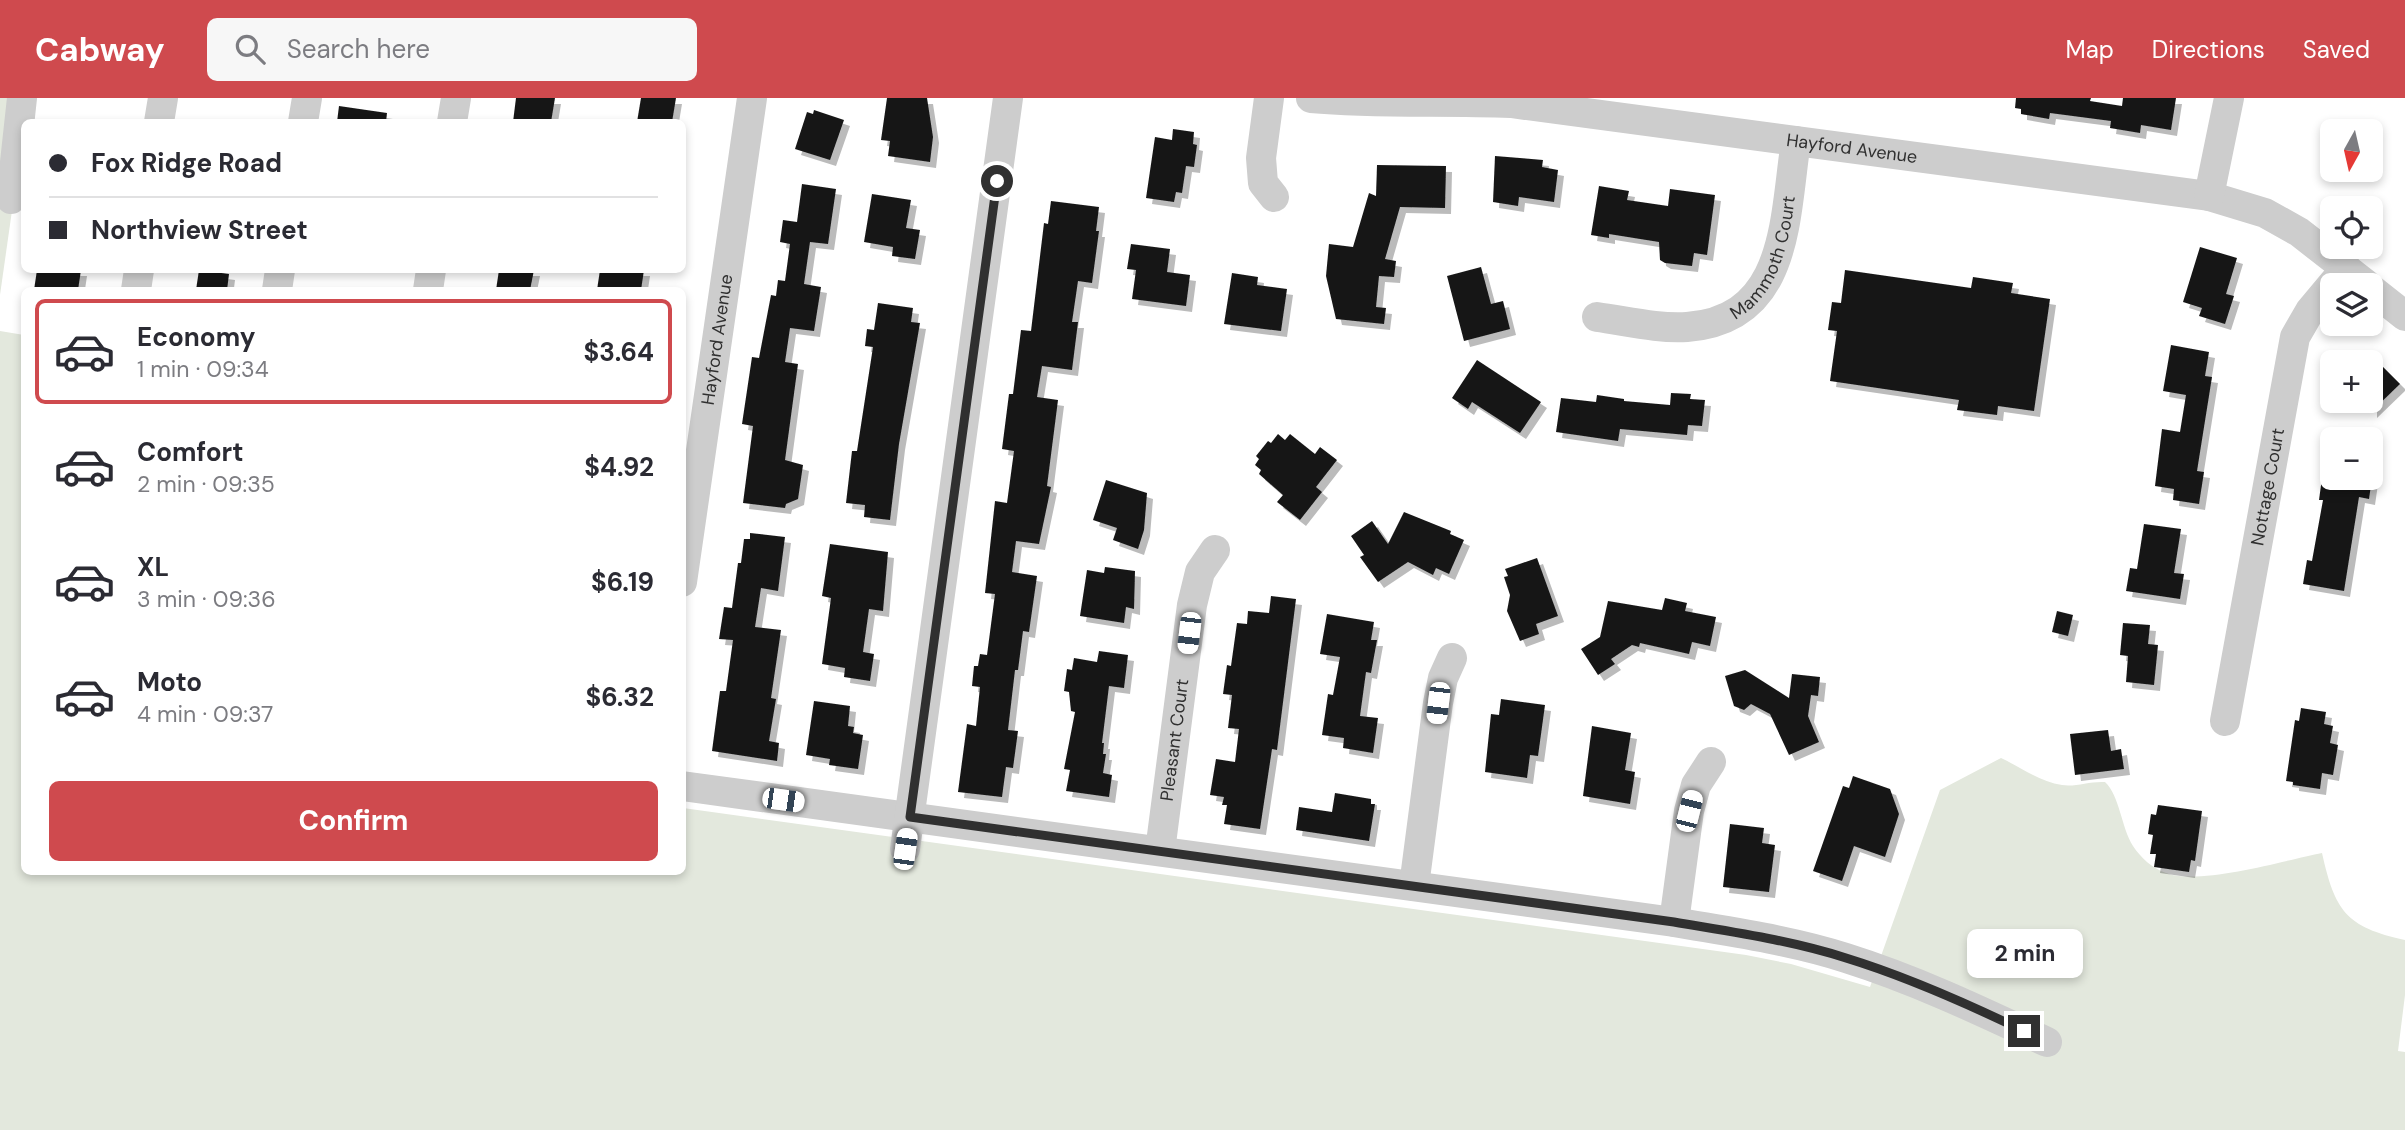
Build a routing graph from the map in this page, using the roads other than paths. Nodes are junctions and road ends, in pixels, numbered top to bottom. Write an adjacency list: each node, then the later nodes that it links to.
1 (22, 98): 16 (street)
2 (163, 98): 10 (street)
3 (307, 98): 11 (street)
4 (456, 98): 12 (street)
5 (752, 98): 23 (street, Hayford Avenue)
6 (1008, 98): 28 (street)
7 (1269, 98): 14 (street)
8 (1311, 98): 13 (street, Hayford Avenue)
9 (2229, 98): 15 (street)
10 (160, 119)
11 (304, 119)
12 (452, 119)
13 (1796, 141): 15 (street, Hayford Avenue); 21 (street, Mammoth Court)
14 (1274, 197)
15 (2209, 197): 17 (street, Hayford Avenue)
16 (13, 200)
17 (2351, 273)
18 (2383, 299): 20 (street)
19 (2320, 304): 25 (street, Nottage Court)
20 (2405, 316)
21 (1597, 317)
22 (1215, 550): 30 (street, Pleasant Court)
23 (686, 554)
24 (1452, 658): 31 (street)
25 (2225, 721)
26 (1711, 762): 32 (street)
27 (686, 787): 28 (street)
28 (910, 817): 29 (street); 30 (street)
29 (905, 849)
30 (1160, 851): 31 (street)
31 (1414, 886): 32 (street)
32 (1674, 922): 33 (street)
33 (2047, 1042)

